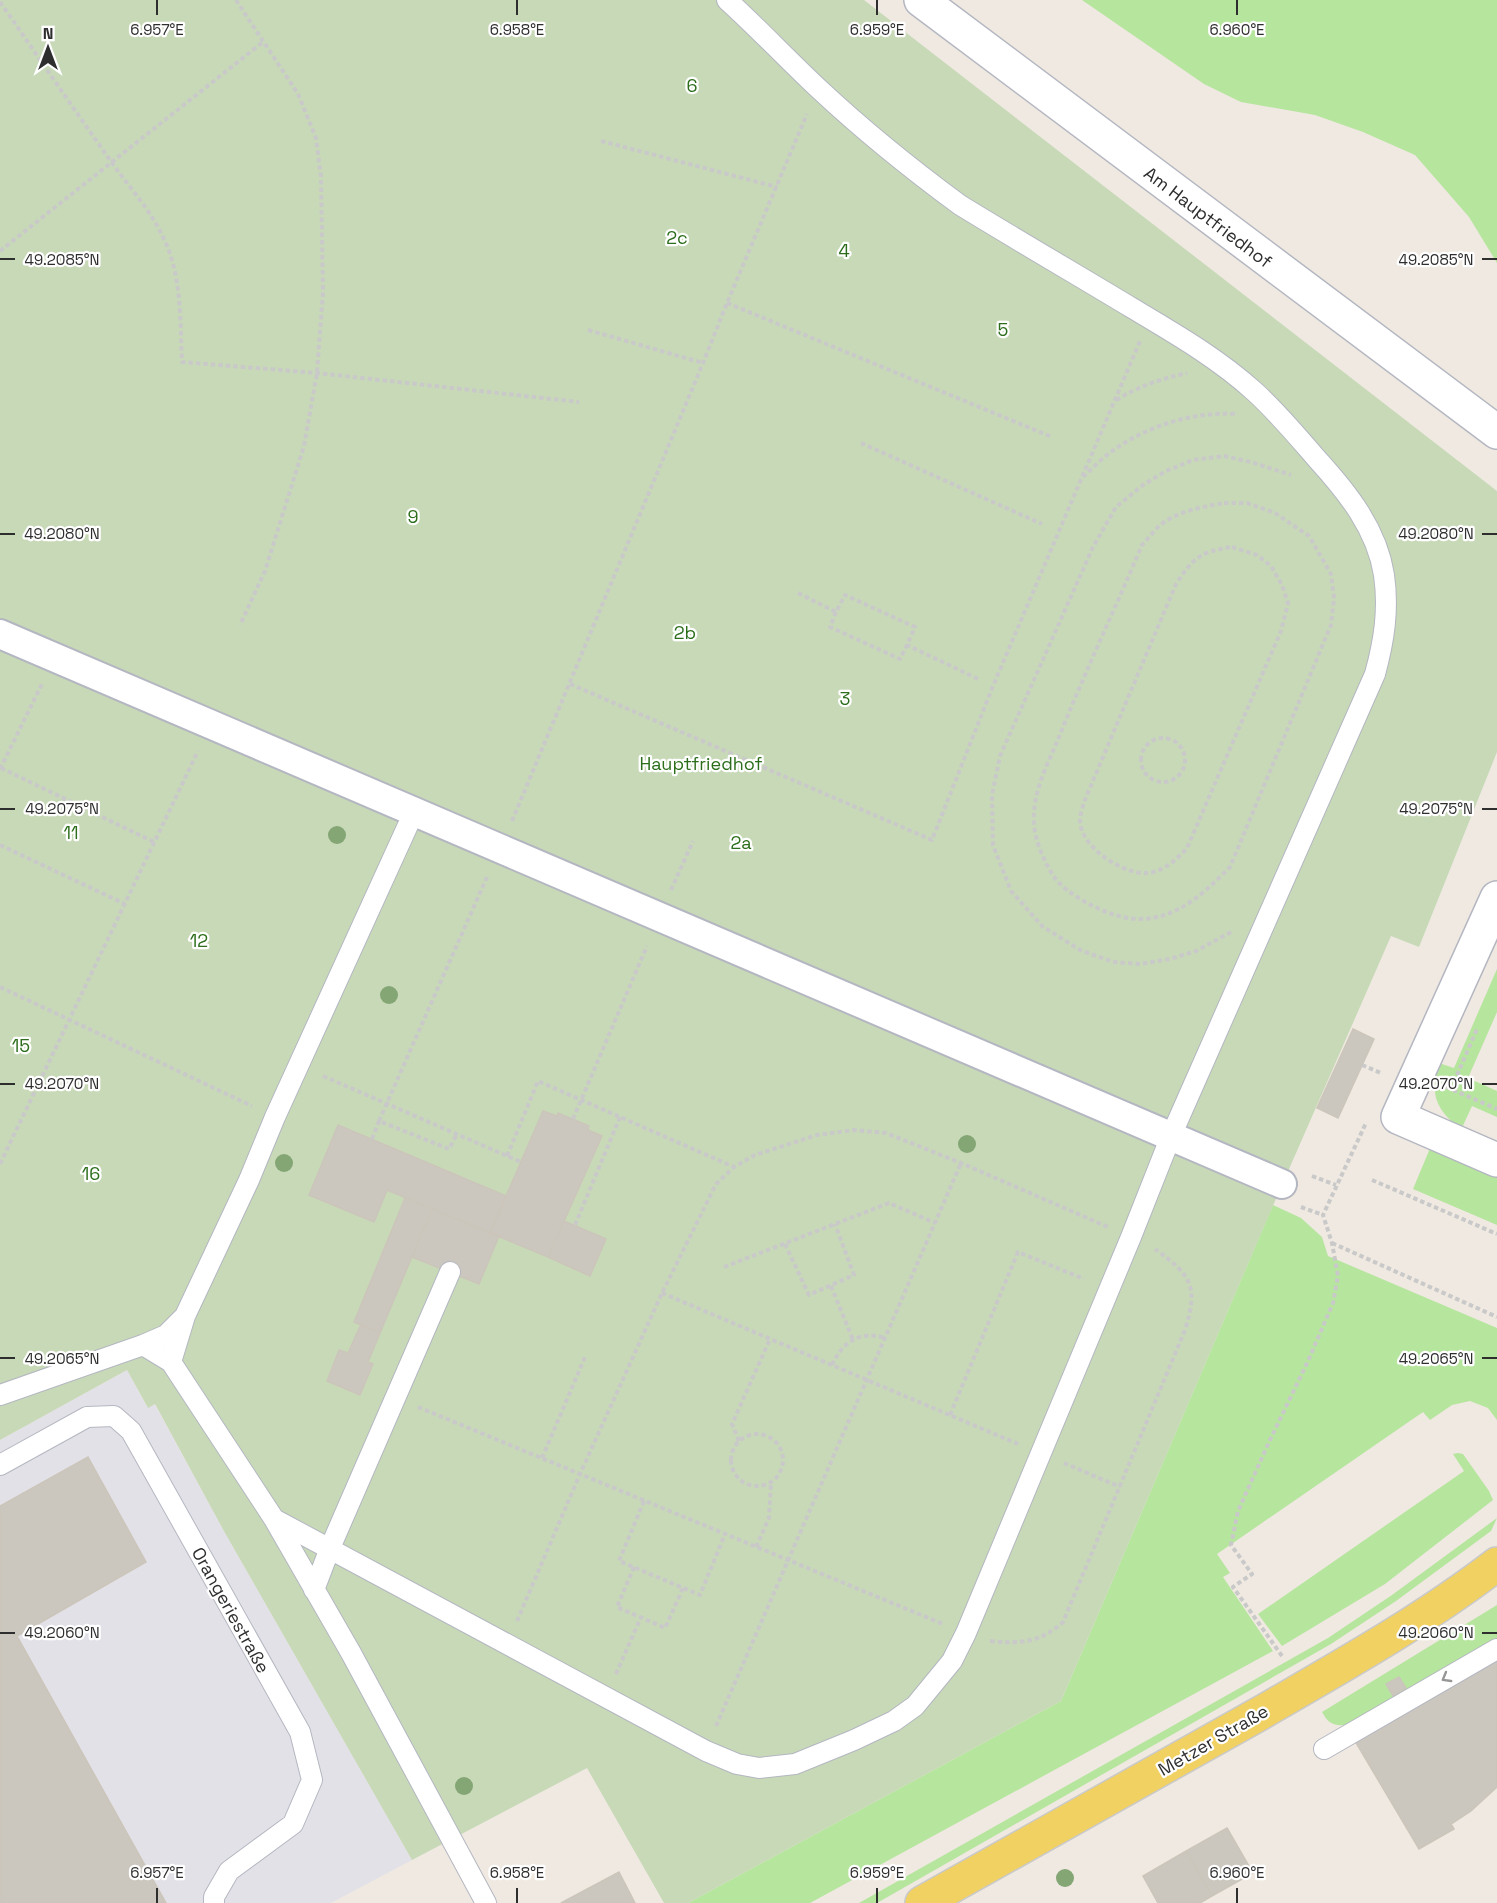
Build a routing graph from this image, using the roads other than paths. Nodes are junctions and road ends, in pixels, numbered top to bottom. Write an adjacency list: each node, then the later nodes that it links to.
1 (727, 0): 7 (lane)
2 (921, 0): 3 (main road, Am Hauptfriedhof)
3 (1497, 432)
4 (0, 634): 5 (street)
5 (414, 812): 7 (street); 11 (lane)
6 (1497, 898): 8 (main road)
7 (1171, 1136): 9 (street); 17 (lane)
8 (1497, 1160)
9 (1282, 1184)
10 (450, 1272): 17 (lane)
11 (185, 1316): 12 (lane); 13 (lane)
12 (142, 1345): 13 (lane); 14 (lane)
13 (171, 1362): 16 (lane)
14 (0, 1395)
15 (0, 1465): 22 (lane, Orangeriestraße)
16 (274, 1519): 17 (lane); 19 (lane)
17 (330, 1548): 19 (lane)
18 (1497, 1564): 24 (main road, Metzer Straße)
19 (314, 1590): 23 (lane)
20 (1497, 1649): 21 (lane, one-way to 21)
21 (1323, 1749)
22 (214, 1903)
23 (486, 1903)
24 (922, 1903)

